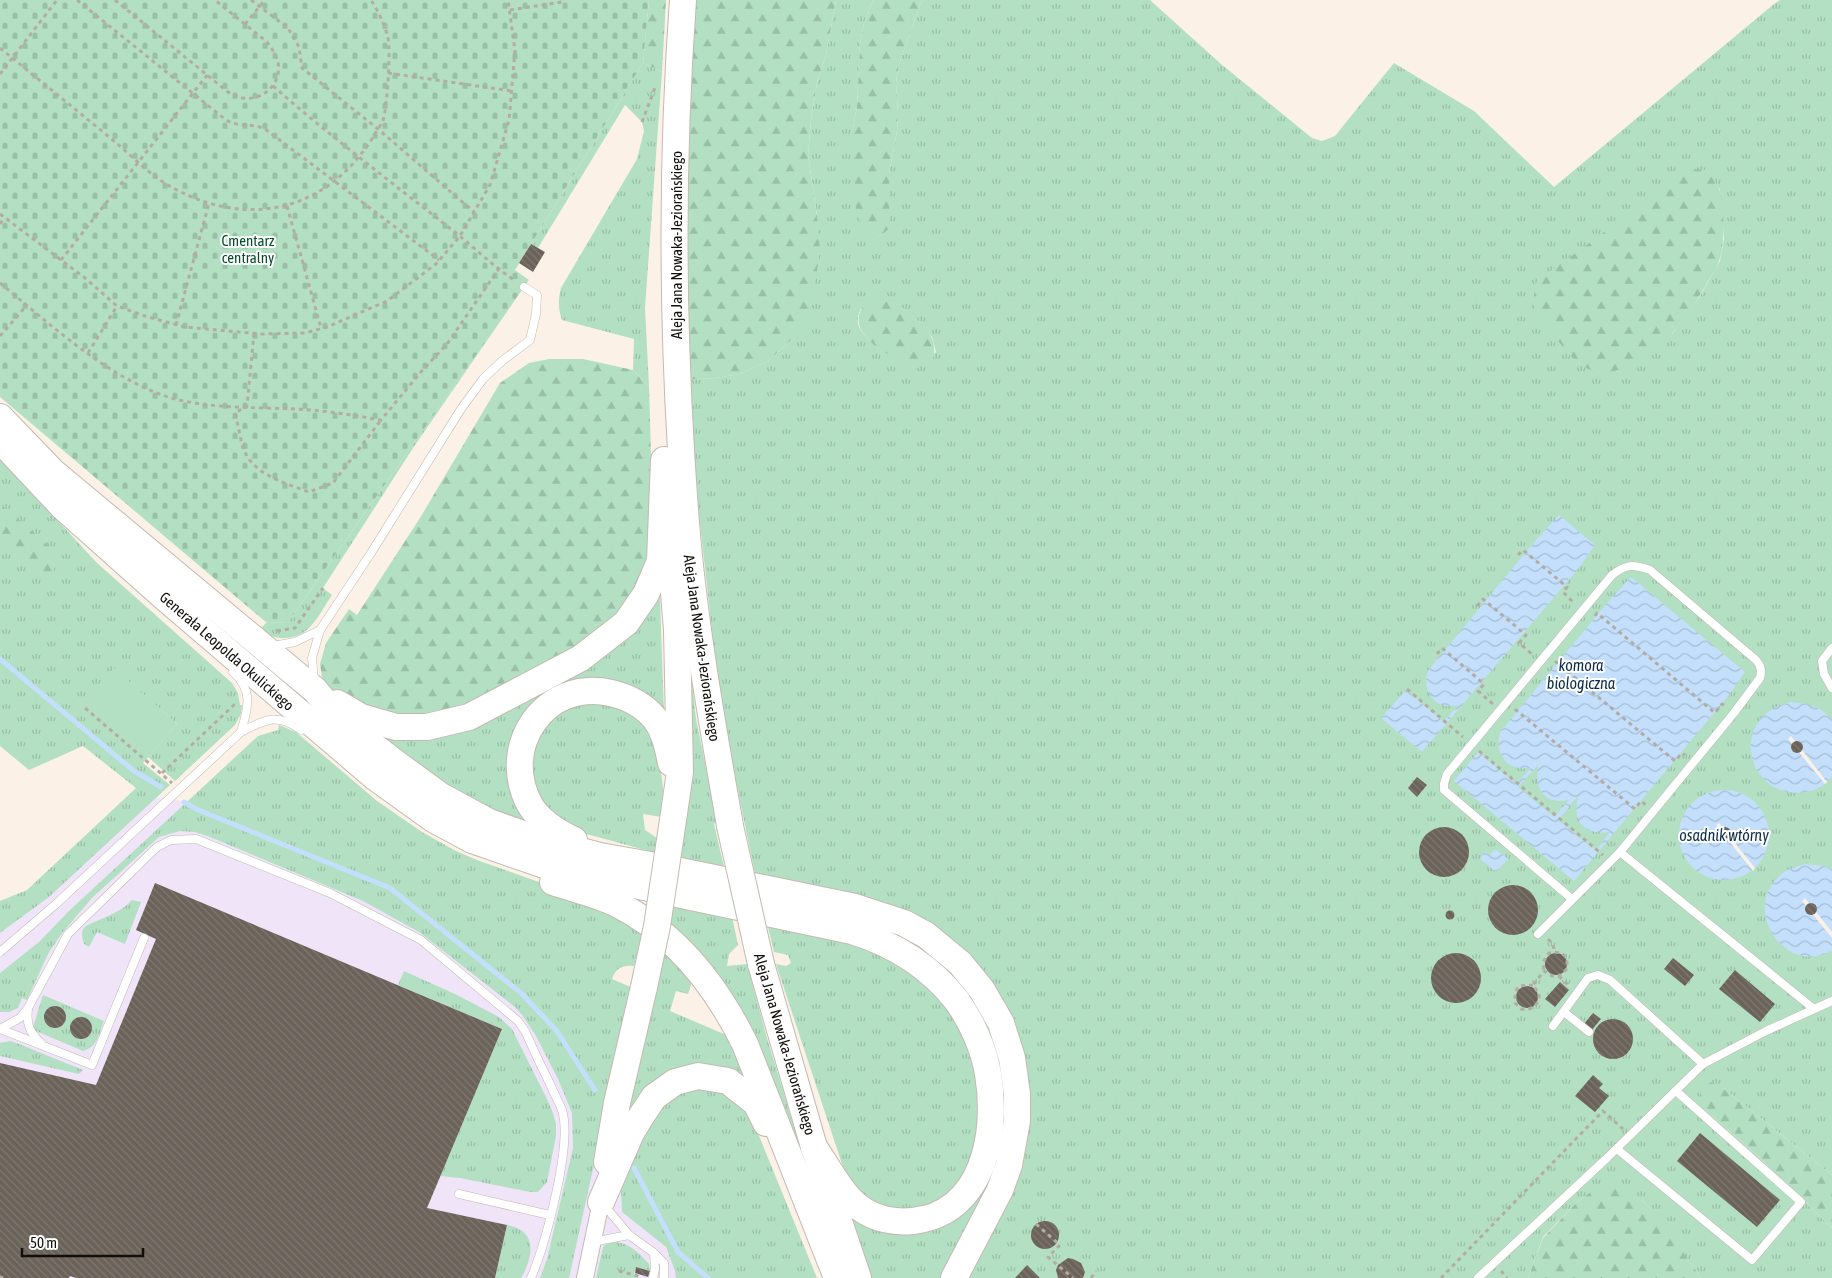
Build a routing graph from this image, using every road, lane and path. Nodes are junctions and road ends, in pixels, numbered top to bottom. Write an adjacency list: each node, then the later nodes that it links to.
1 (57, 0): 15 (path)
2 (77, 0): 21 (path)
3 (115, 0): 18 (path)
4 (215, 0): 13 (path)
5 (251, 0): 11 (path)
6 (265, 0): 11 (path)
7 (371, 0): 16 (path)
8 (508, 0): 12 (path)
9 (565, 0): 12 (path)
10 (683, 0): 35 (main road, Aleja Jana Nowaka-Jeziorańskiego)
11 (259, 6): 13 (path); 22 (path)
12 (510, 10): 20 (path)
13 (245, 24): 19 (path)
14 (0, 48): 15 (path)
15 (13, 58): 17 (path); 24 (path)
16 (388, 73): 20 (path); 22 (path)
17 (0, 74)
18 (208, 74): 19 (path); 21 (path)
19 (273, 86): 23 (path)
20 (512, 91): 28 (path)
21 (191, 93): 24 (path); 25 (path)
22 (378, 129): 23 (path); 28 (path)
23 (359, 158): 25 (path); 32 (path)
24 (139, 162): 26 (path); 33 (path)
25 (334, 181): 27 (path); 34 (path)
26 (209, 203): 27 (path); 41 (path)
27 (288, 206): 42 (path)
28 (474, 212): 32 (path)
29 (0, 214): 30 (path)
30 (4, 218): 31 (path); 33 (path)
31 (0, 224)
32 (460, 236): 34 (path); 36 (path)
33 (61, 260): 40 (path)
34 (439, 260): 42 (path)
35 (674, 260): 50 (main road); 105 (main road, Aleja Jana Nowaka-Jeziorańskiego, bridge)
36 (498, 270): 38 (path); 48 (path)
37 (0, 283): 39 (path)
38 (524, 287): 57 (lane, Generała Leopolda Okulickiego)
39 (27, 305): 44 (path); 45 (path)
40 (118, 306): 41 (path); 45 (path)
41 (176, 325): 43 (path)
42 (321, 328): 43 (path)
43 (254, 334): 46 (path)
44 (0, 336)
45 (88, 352): 46 (path)
46 (247, 406): 48 (path); 48 (path)
47 (0, 417): 58 (main road, Generała Leopolda Okulickiego)
48 (381, 420)
49 (0, 440): 52 (main road, Generała Leopolda Okulickiego)
50 (664, 460): 66 (main road); 80 (main road)
51 (1518, 555): 54 (path)
52 (164, 597): 56 (lane); 81 (main road, Generała Leopolda Okulickiego)
53 (1477, 606): 61 (path)
54 (1582, 611): 61 (lane); 83 (lane)
55 (1597, 613): 68 (path)
56 (188, 628)
57 (320, 630): 58 (lane, Generała Leopolda Okulickiego); 66 (lane, Generała Leopolda Okulickiego)
58 (264, 648): 66 (main road, Generała Leopolda Okulickiego)
59 (1832, 648): 64 (lane)
60 (1437, 654): 70 (path)
61 (1540, 661): 70 (lane)
62 (1556, 662): 76 (path)
63 (226, 666): 72 (lane)
64 (1832, 688)
65 (1407, 689): 74 (path)
66 (315, 690): 84 (main road)
67 (241, 699): 77 (path)
68 (1722, 704)
69 (85, 708): 77 (path)
70 (1499, 709): 74 (lane)
71 (1516, 710): 79 (path)
72 (241, 732): 73 (lane); 89 (lane)
73 (306, 734)
74 (1470, 744): 85 (lane)
75 (1480, 751): 82 (path)
76 (1682, 753)
77 (162, 774): 78 (path)
78 (173, 784)
79 (1641, 801)
80 (673, 820): 84 (main road); 109 (main road, bridge)
81 (472, 840): 105 (main road); 108 (main road)
82 (1600, 852)
83 (1620, 852): 85 (lane); 96 (lane)
84 (656, 866): 124 (main road)
85 (1572, 899): 86 (lane)
86 (1542, 935): 88 (path)
87 (144, 938): 101 (lane)
88 (1554, 951): 90 (path); 91 (path)
89 (0, 952)
90 (1544, 971): 91 (path); 92 (path)
91 (1559, 976): 93 (path)
92 (1533, 985): 92 (path)
93 (1571, 987)
94 (1832, 1001): 96 (lane)
95 (28, 1008): 99 (lane); 101 (lane); 110 (lane)
96 (1814, 1009): 102 (lane)
97 (1564, 1012): 98 (lane); 100 (lane); 102 (lane)
98 (1553, 1026)
99 (0, 1029): 101 (lane)
100 (1589, 1032)
101 (44, 1046)
102 (1703, 1064): 103 (lane)
103 (1676, 1091): 104 (lane); 106 (lane)
104 (1630, 1136): 106 (lane); 127 (path)
105 (814, 1147): 123 (main road, Aleja Jana Nowaka-Jeziorańskiego)
106 (1617, 1149): 128 (lane)
107 (459, 1194): 110 (lane)
108 (804, 1200): 109 (main road); 122 (main road)
109 (601, 1202): 112 (lane); 113 (street)
110 (550, 1215): 117 (lane)
111 (1036, 1224): 125 (path)
112 (629, 1235): 113 (lane); 114 (lane)
113 (592, 1242): 118 (street)
114 (654, 1253): 120 (lane); 121 (lane)
115 (619, 1271): 119 (path)
116 (1096, 1271): 126 (path)
117 (531, 1278)
118 (585, 1278)
119 (641, 1278)
120 (653, 1278)
121 (664, 1278)
122 (836, 1278)
123 (858, 1278)
124 (954, 1278)
125 (1073, 1278)
126 (1090, 1278)
127 (1441, 1278)
128 (1478, 1278)

